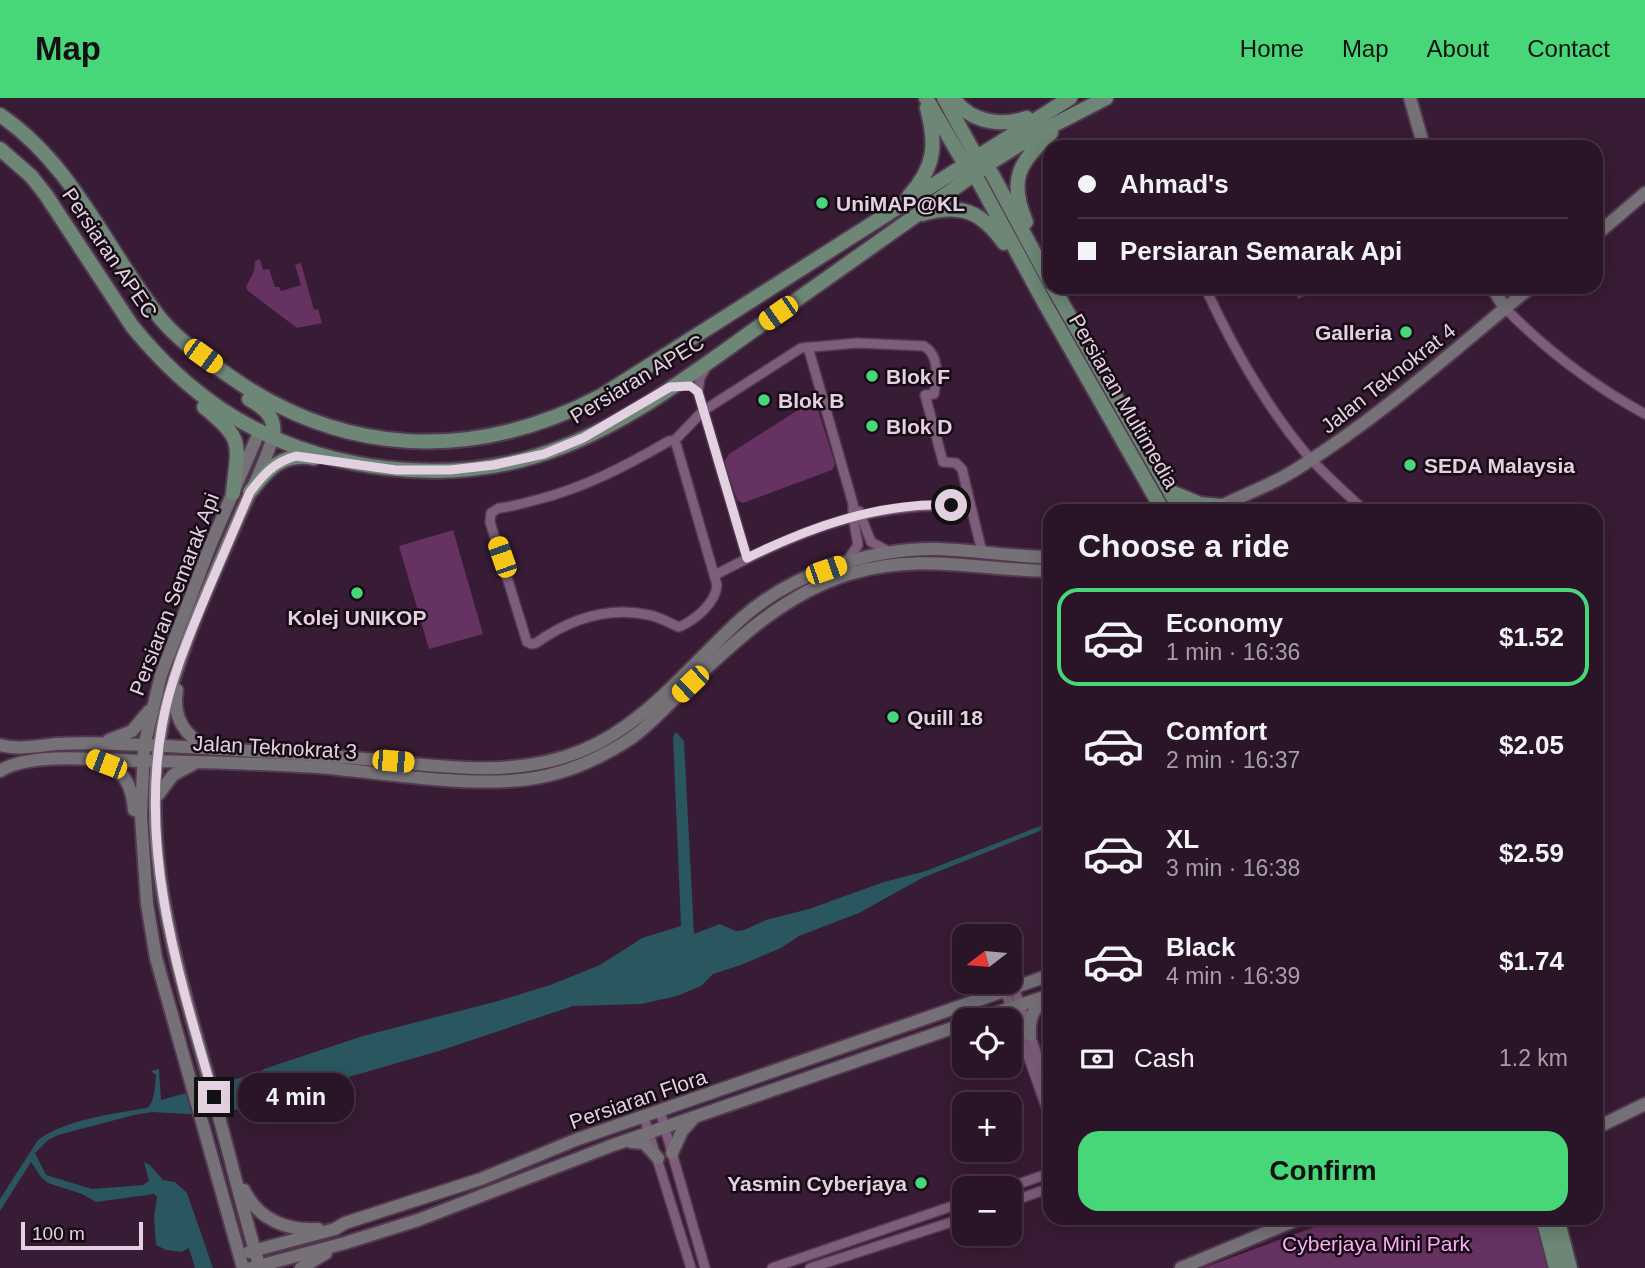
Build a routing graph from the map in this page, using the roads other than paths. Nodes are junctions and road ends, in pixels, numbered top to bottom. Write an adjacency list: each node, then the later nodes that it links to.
1 (925, 98): 13 (main road); 15 (main road)
2 (944, 98): 13 (main road)
3 (953, 98): 6 (main road)
4 (1106, 98): 8 (main road, Persiaran APEC)
5 (1410, 98): 10 (main road)
6 (1065, 101): 13 (main road, Persiaran APEC)
7 (0, 115): 26 (main road, Persiaran APEC)
8 (1070, 116): 9 (main road); 13 (main road, Persiaran APEC)
9 (1044, 140)
10 (1422, 140)
11 (1043, 141): 17 (main road)
12 (0, 149): 25 (main road, Persiaran APEC)
13 (976, 165): 15 (main road, Persiaran APEC); 18 (main road); 23 (main road, Persiaran Multimedia)
14 (1645, 193): 16 (main road)
15 (901, 216): 23 (main road); 28 (main road, Persiaran APEC); 34 (main road, Persiaran APEC)
16 (1603, 229)
17 (1043, 257)
18 (1043, 271)
19 (1058, 294): 39 (main road, Persiaran Multimedia)
20 (1209, 294): 36 (street)
21 (1496, 294): 24 (main road)
22 (1522, 294): 24 (main road, Jalan Teknokrat 4)
23 (1044, 302): 38 (main road, Persiaran Multimedia)
24 (1505, 308): 32 (street); 36 (main road, Jalan Teknokrat 4)
25 (146, 344): 33 (main road, Persiaran APEC); 41 (main road)
26 (185, 344): 33 (main road); 34 (main road, Persiaran APEC)
27 (808, 347): 31 (street); 48 (street); 49 (street)
28 (711, 360): 29 (main road, Persiaran APEC); 30 (street)
29 (670, 387): 30 (street); 37 (main road, Persiaran APEC)
30 (696, 391): 31 (street)
31 (703, 411): 35 (street); 53 (street)
32 (1645, 414)
33 (269, 429): 34 (main road); 37 (main road, Persiaran APEC); 40 (main road, Persiaran Semarak Api); 41 (main road, Persiaran Semarak Api)
34 (363, 435)
35 (675, 440): 56 (street); 56 (street)
36 (1312, 460): 46 (main road, Jalan Teknokrat 4); 47 (street)
37 (346, 461): 40 (main road)
38 (1146, 482): 42 (main road); 43 (main road, Persiaran Multimedia)
39 (1170, 491): 44 (main road, Persiaran Multimedia); 45 (main road)
40 (250, 492): 57 (main road, Persiaran Semarak Api)
41 (233, 493): 58 (main road, Persiaran Semarak Api)
42 (1149, 504)
43 (1159, 504)
44 (1177, 504)
45 (1198, 504)
46 (1236, 504)
47 (1358, 504)
48 (970, 506): 49 (street); 51 (street)
49 (857, 516): 50 (street); 53 (street); 54 (street)
50 (890, 552): 51 (main road, Jalan Teknokrat 3); 54 (main road, Jalan Teknokrat 3)
51 (982, 552): 52 (main road, Jalan Teknokrat 3)
52 (1043, 556)
53 (747, 558): 56 (street)
54 (845, 563): 63 (main road, Jalan Teknokrat 3)
55 (1043, 570): 63 (main road, Jalan Teknokrat 3)
56 (715, 575)
57 (185, 648): 62 (main road, Persiaran Semarak Api); 63 (main road)
58 (152, 707): 59 (main road); 61 (main road, Persiaran Semarak Api)
59 (95, 743): 60 (main road); 61 (main road, Jalan Teknokrat 3)
60 (0, 745)
61 (144, 746): 62 (main road, Jalan Teknokrat 3); 65 (main road, Persiaran Semarak Api)
62 (159, 747): 63 (main road, Jalan Teknokrat 3); 66 (main road, Persiaran Semarak Api)
63 (210, 755): 66 (main road, Jalan Teknokrat 3); 68 (main road)
64 (93, 759): 65 (main road, Jalan Teknokrat 3); 67 (main road, Jalan Teknokrat 3); 69 (main road)
65 (143, 761): 66 (main road, Jalan Teknokrat 3); 69 (main road, Persiaran Semarak Api)
66 (158, 761): 68 (main road, Persiaran Semarak Api)
67 (0, 772)
68 (156, 802): 91 (main road, Persiaran Semarak Api)
69 (142, 851): 105 (main road, Persiaran Semarak Api)
70 (1043, 977): 71 (main road, Persiaran Flora)
71 (1022, 985)
72 (996, 994): 83 (main road, Persiaran Flora)
73 (1043, 999): 75 (main road)
74 (1043, 1001): 79 (main road)
75 (1022, 1009)
76 (952, 1028): 85 (main road, Persiaran Flora)
77 (1022, 1029): 79 (main road)
78 (1022, 1029): 79 (street)
79 (1025, 1033): 80 (street); 81 (street)
80 (1043, 1076)
81 (1043, 1094)
82 (1645, 1104): 86 (main road)
83 (660, 1111): 84 (main road, Persiaran Flora); 87 (street)
84 (644, 1117): 88 (street); 99 (main road, Persiaran Flora)
85 (695, 1118): 87 (main road, Persiaran Flora); 90 (main road)
86 (1603, 1125)
87 (665, 1127): 88 (main road, Persiaran Flora); 90 (street)
88 (649, 1133): 89 (main road, Persiaran Flora); 92 (street)
89 (613, 1145): 92 (main road); 103 (main road, Persiaran Flora)
90 (673, 1153): 110 (street)
91 (231, 1157): 99 (main road); 104 (main road, Persiaran Semarak Api)
92 (658, 1158): 109 (street)
93 (1043, 1175): 94 (street)
94 (1022, 1183)
95 (1043, 1190): 96 (street)
96 (1022, 1198)
97 (952, 1206): 111 (street)
98 (952, 1222): 112 (street)
99 (345, 1223): 104 (main road, Persiaran Flora)
100 (1284, 1225): 113 (main road)
101 (1544, 1225): 114 (main road)
102 (1559, 1225): 115 (main road)
103 (345, 1243): 106 (main road, Persiaran Flora); 108 (main road)
104 (255, 1250): 105 (main road, Persiaran Flora); 106 (main road, Persiaran Semarak Api)
105 (239, 1255): 107 (main road, Persiaran Semarak Api)
106 (257, 1267)
107 (243, 1268)
108 (301, 1268)
109 (691, 1268)
110 (705, 1268)
111 (772, 1268)
112 (810, 1268)
113 (1181, 1268)
114 (1556, 1268)
115 (1570, 1268)

